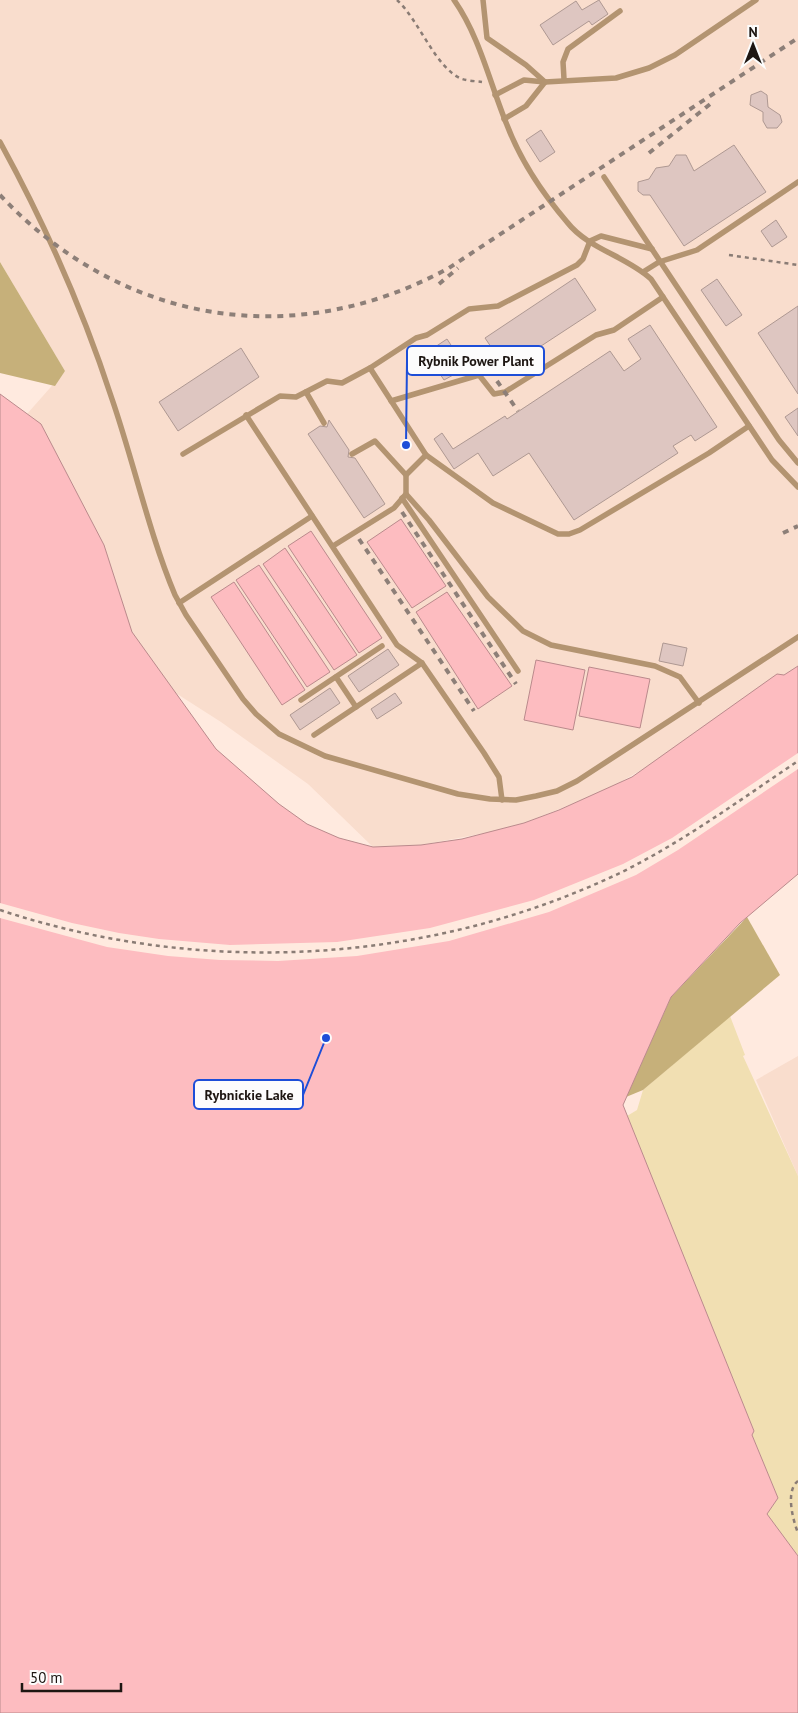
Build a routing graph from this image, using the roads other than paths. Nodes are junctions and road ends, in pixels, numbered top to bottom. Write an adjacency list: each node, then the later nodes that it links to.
1 (454, 0): 6 (lane)
2 (483, 0): 5 (lane)
3 (756, 0): 7 (lane)
4 (620, 11): 7 (lane)
5 (487, 38): 6 (lane); 8 (lane)
6 (476, 41): 9 (lane)
7 (564, 79): 8 (lane)
8 (545, 82): 9 (lane); 10 (lane)
9 (495, 96): 10 (lane)
10 (504, 119): 14 (lane)
11 (0, 142): 34 (lane)
12 (604, 177): 15 (lane)
13 (798, 182): 16 (lane)
14 (590, 241): 15 (lane); 17 (lane); 19 (lane)
15 (652, 250): 16 (lane)
16 (659, 262): 17 (lane); 28 (lane)
17 (643, 272): 18 (lane)
18 (663, 297): 21 (lane); 24 (lane)
19 (370, 368): 20 (lane); 21 (lane)
20 (306, 392): 22 (lane); 23 (lane)
21 (391, 401): 27 (lane)
22 (246, 415): 25 (lane); 32 (lane)
23 (324, 423)
24 (749, 426): 27 (lane); 30 (lane)
25 (183, 454)
26 (352, 454): 29 (lane)
27 (426, 455): 29 (lane)
28 (798, 463)
29 (406, 475): 31 (lane)
30 (798, 487)
31 (404, 496): 33 (lane); 38 (lane); 41 (lane)
32 (312, 516): 33 (lane); 34 (lane)
33 (333, 546): 37 (lane)
34 (179, 603): 44 (lane)
35 (798, 638): 41 (lane)
36 (382, 646): 39 (lane)
37 (422, 663): 42 (lane); 44 (lane)
38 (518, 671)
39 (336, 676): 40 (lane); 42 (lane)
40 (301, 700)
41 (700, 703): 44 (lane)
42 (356, 707): 43 (lane)
43 (314, 735)
44 (502, 800)

